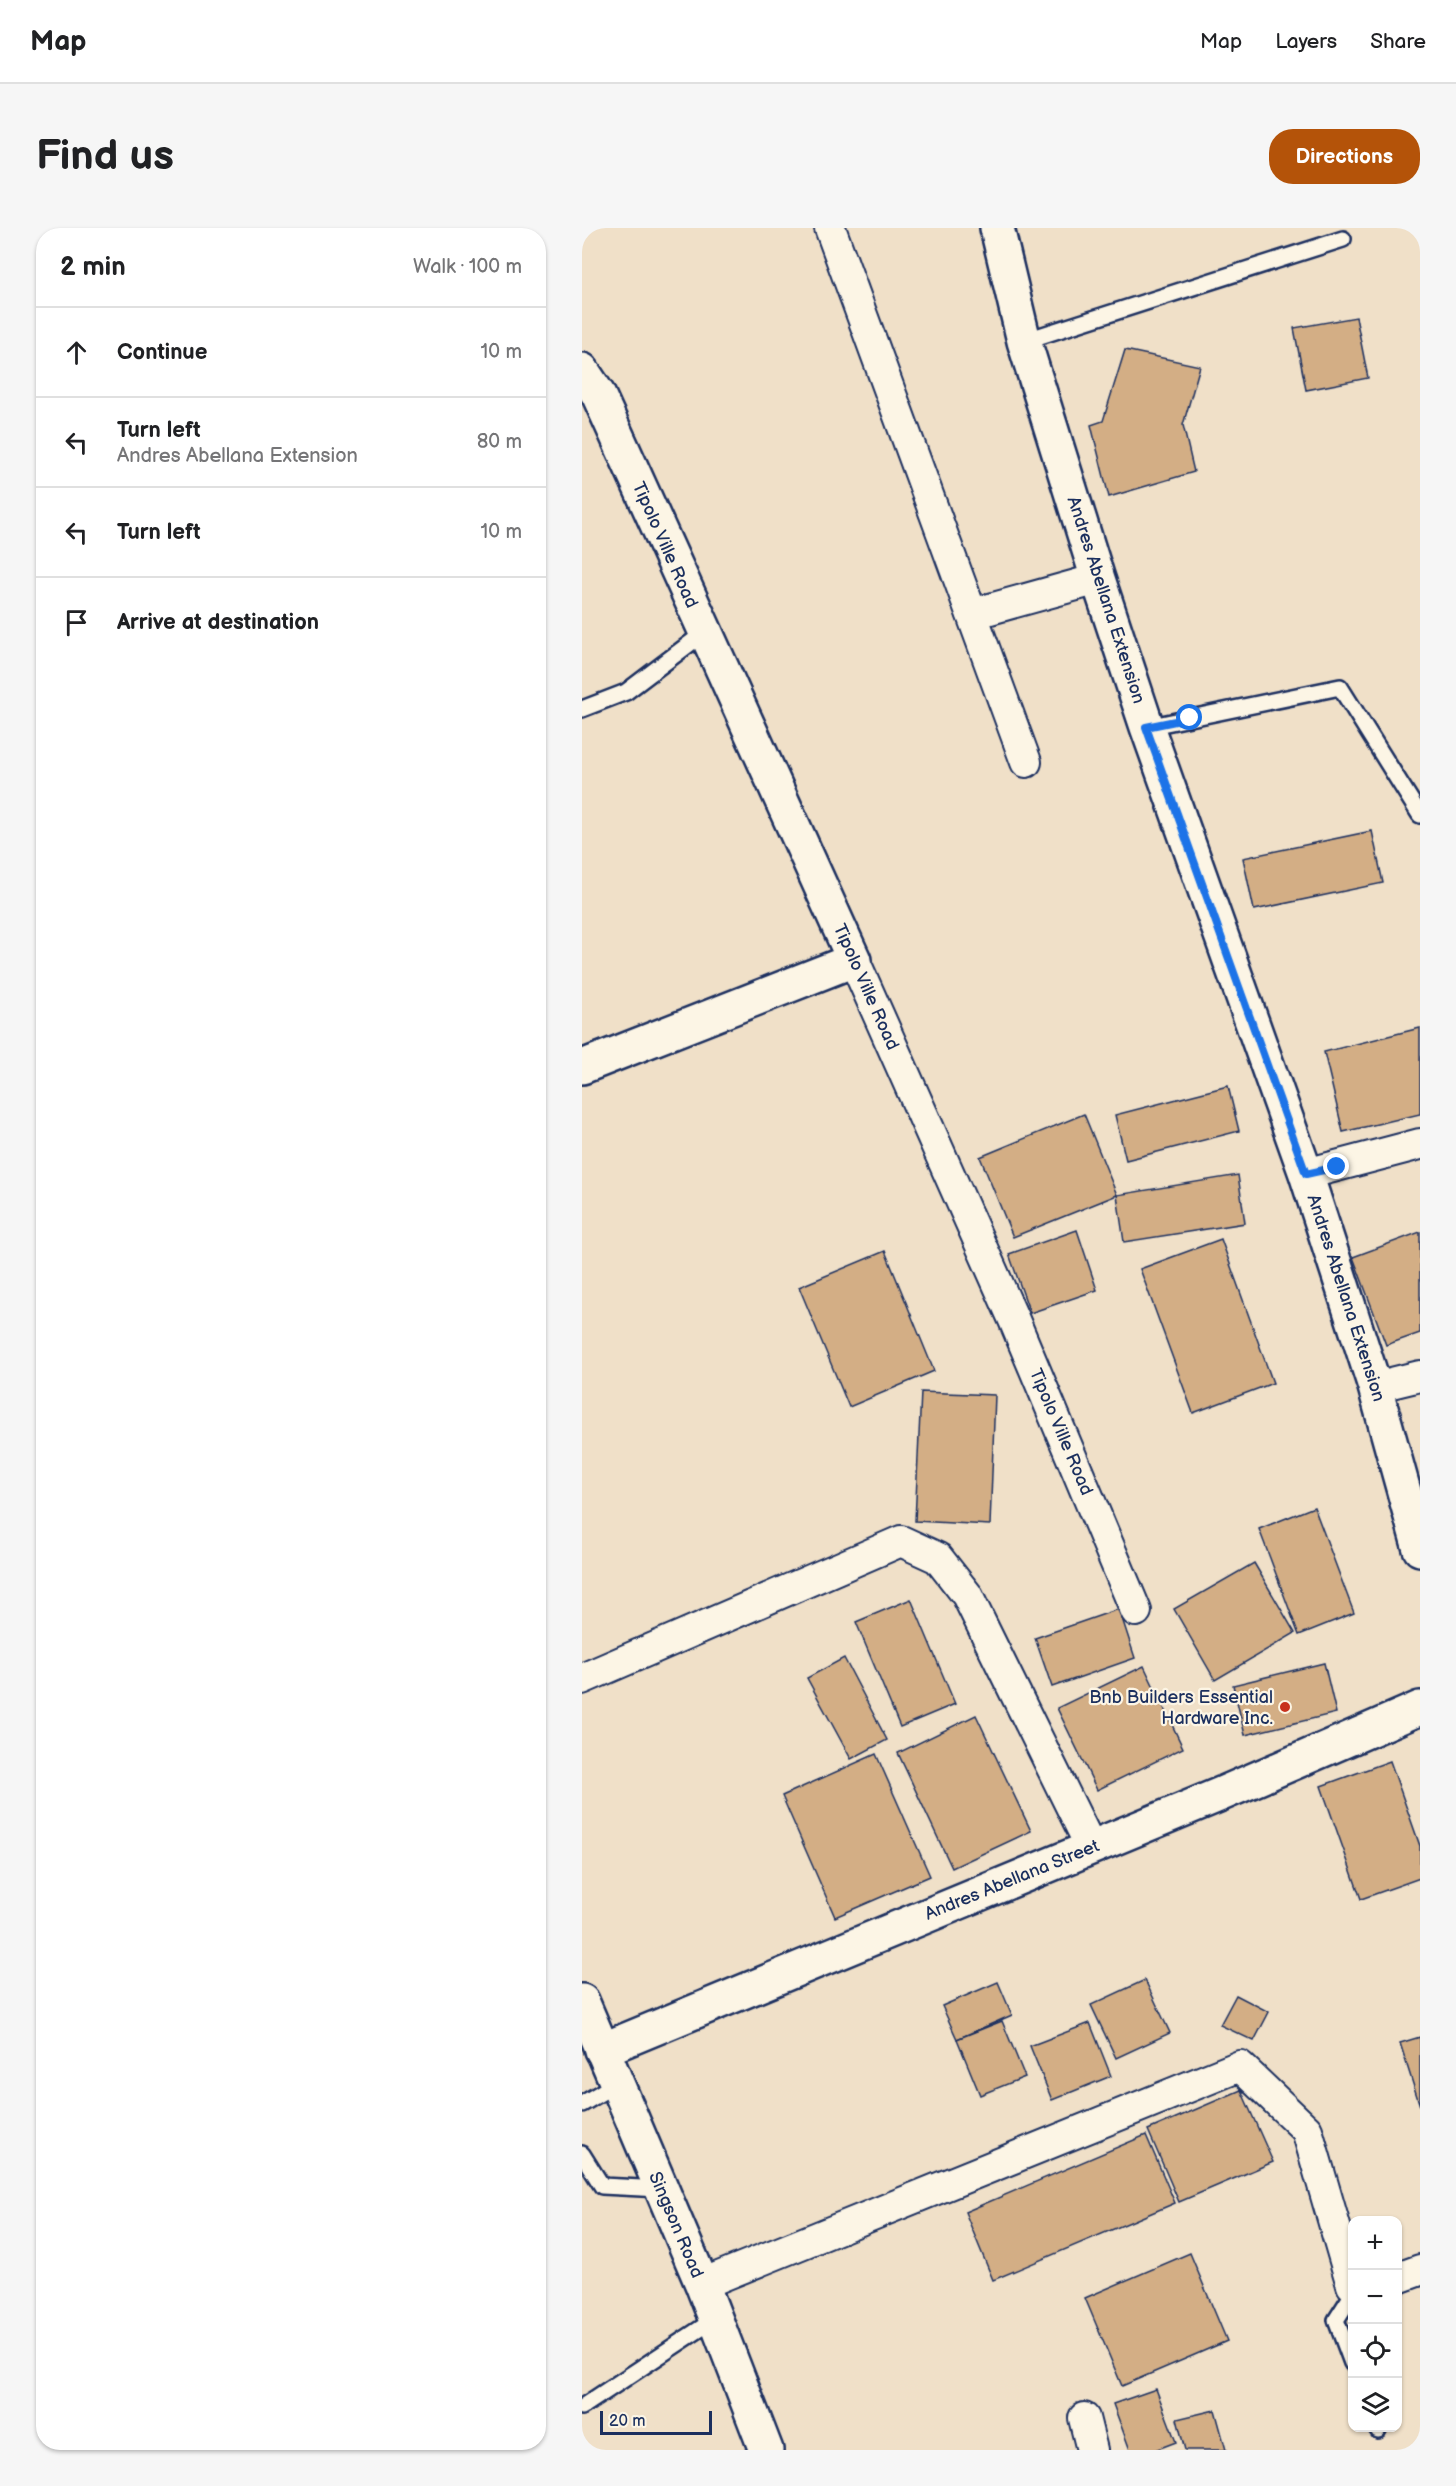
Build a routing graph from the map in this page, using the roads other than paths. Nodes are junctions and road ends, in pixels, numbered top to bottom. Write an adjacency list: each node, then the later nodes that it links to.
1 (830, 228): 7 (street)
2 (997, 228): 4 (street, Andres Abellana Extension)
3 (1344, 239): 4 (lane)
4 (1024, 341): 6 (street, Andres Abellana Extension)
5 (584, 378): 8 (street, Tipolo Ville Road)
6 (1098, 579): 7 (street); 10 (street, Andres Abellana Extension)
7 (972, 614): 11 (street)
8 (705, 632): 9 (lane); 13 (street, Tipolo Ville Road)
9 (582, 709)
10 (1146, 727): 12 (lane); 16 (street, Andres Abellana Extension)
11 (1026, 762)
12 (1420, 815)
13 (855, 960): 14 (street); 20 (street, Tipolo Ville Road)
14 (582, 1067)
15 (1420, 1144): 16 (street)
16 (1306, 1174): 18 (street, Andres Abellana Extension)
17 (1420, 1376): 18 (street)
18 (1375, 1387): 19 (street, Andres Abellana Extension)
19 (1420, 1549)
20 (1136, 1611)
21 (582, 1679): 23 (street)
22 (1420, 1707): 23 (street, Andres Abellana Street)
23 (1091, 1847): 25 (street, Andres Abellana Street)
24 (582, 2001): 25 (street, Singson Road)
25 (602, 2049): 26 (street, Singson Road)
26 (616, 2083): 27 (lane); 29 (street, Singson Road)
27 (582, 2104)
28 (582, 2154): 29 (lane)
29 (661, 2189): 33 (street, Singson Road)
30 (1349, 2270): 33 (street)
31 (1420, 2270): 32 (street)
32 (1402, 2277)
33 (702, 2284): 35 (street, Singson Road)
34 (1348, 2302): 36 (lane)
35 (715, 2319): 37 (lane); 39 (street, Singson Road)
36 (1348, 2350)
37 (582, 2407)
38 (1084, 2418): 40 (street)
39 (766, 2450)
40 (1092, 2450)

